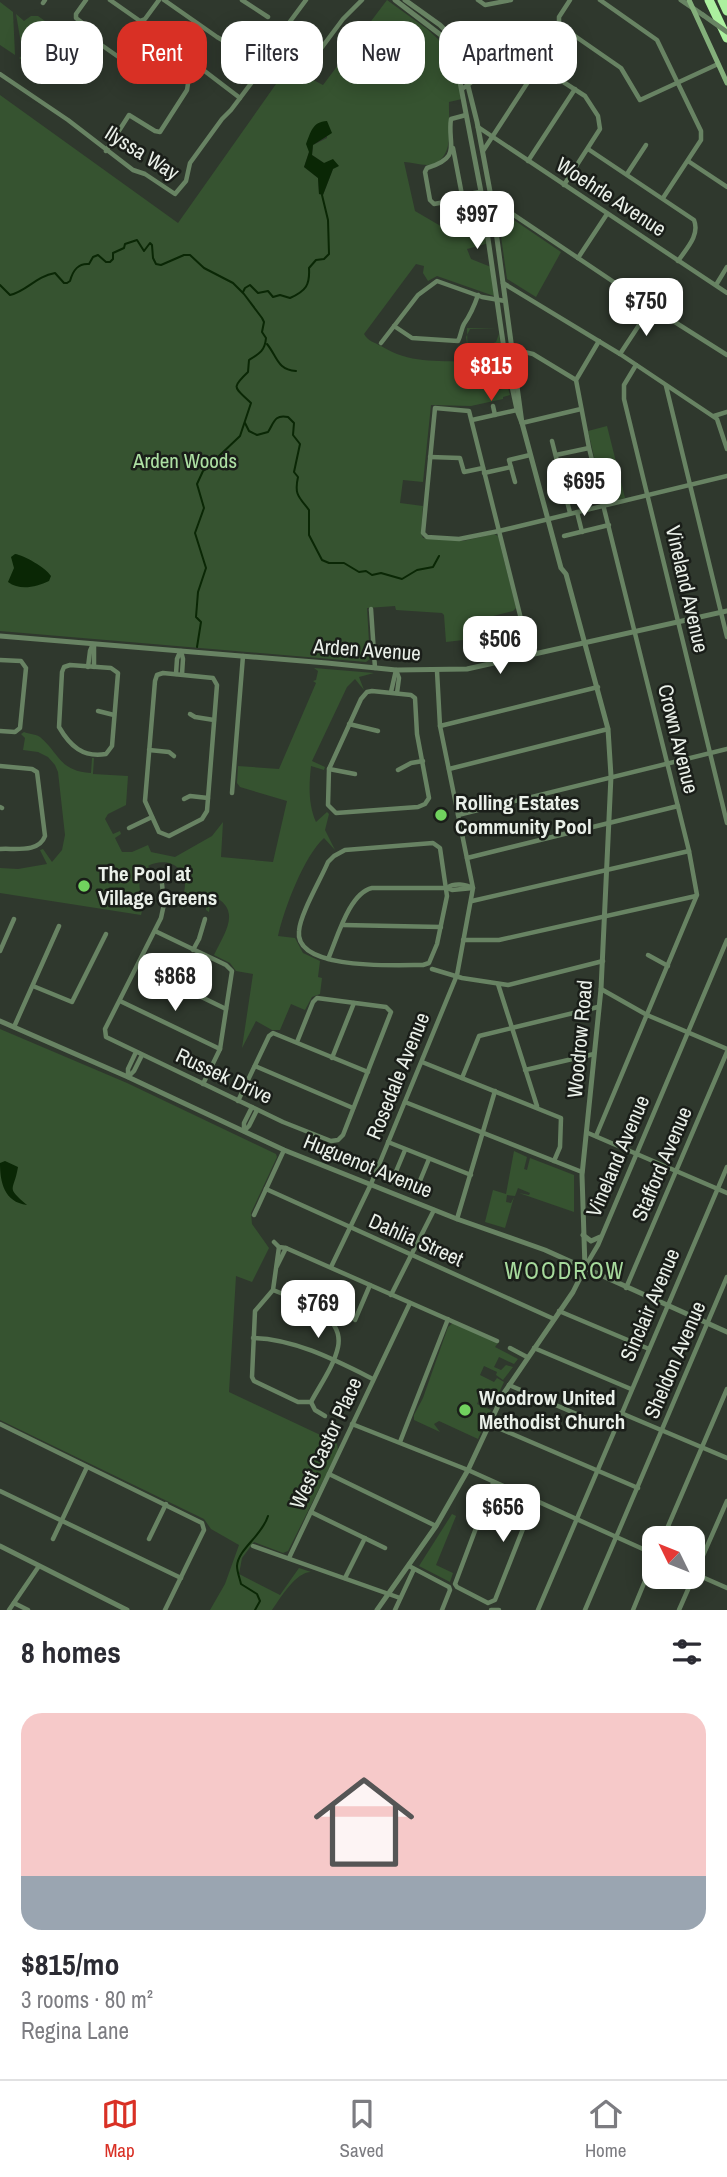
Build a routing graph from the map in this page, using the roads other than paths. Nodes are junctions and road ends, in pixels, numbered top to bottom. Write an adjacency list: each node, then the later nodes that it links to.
1 (86, 0): 26 (street)
2 (110, 0): 3 (street)
3 (162, 0): 24 (street)
4 (242, 0): 18 (street)
5 (306, 0): 22 (street, Ilyssa Way)
6 (362, 0): 25 (street)
7 (395, 0): 37 (street, Woodrow Road)
8 (405, 0): 36 (street, Woodrow Road)
9 (478, 0): 10 (street)
10 (512, 0)
11 (570, 0): 30 (street)
12 (600, 0): 30 (street)
13 (681, 0): 19 (street)
14 (689, 0): 19 (main road)
15 (709, 0): 23 (highway)
16 (723, 0): 20 (highway)
17 (258, 2): 18 (street)
18 (254, 8): 21 (street)
19 (692, 8): 23 (street, bridge); 27 (main road)
20 (727, 8)
21 (268, 17)
22 (290, 21)
23 (727, 35)
24 (221, 38)
25 (323, 46)
26 (117, 56)
27 (718, 64): 30 (street); 31 (main road)
28 (207, 73): 39 (street)
29 (0, 74): 46 (street, Ilyssa Way)
30 (679, 83): 49 (street)
31 (727, 83)
32 (188, 84): 46 (street)
33 (250, 84): 39 (street, Ilyssa Way)
34 (526, 84): 42 (street)
35 (568, 84): 38 (street)
36 (468, 85): 37 (street); 41 (street, Woodrow Road)
37 (462, 89): 40 (street, Woodrow Road)
38 (575, 89): 45 (street); 48 (street)
39 (240, 98): 46 (street, Ilyssa Way)
40 (466, 115): 44 (street); 54 (street, Woodrow Road)
41 (478, 127): 42 (street, Woehrle Avenue); 47 (street, Woodrow Road)
42 (492, 136): 47 (street); 48 (street, Woehrle Avenue)
43 (646, 145): 50 (street)
44 (453, 147): 53 (street); 53 (street)
45 (588, 149): 50 (street); 51 (street)
46 (106, 151)
47 (483, 151): 56 (street, Woodrow Road)
48 (528, 161): 51 (street, Woehrle Avenue)
49 (688, 162): 52 (street); 55 (street)
50 (627, 174): 55 (street)
51 (564, 185): 57 (street, Woehrle Avenue)
52 (727, 187)
53 (463, 195): 54 (street)
54 (481, 195): 56 (street); 65 (street, Woodrow Road)
55 (663, 198): 59 (street)
56 (492, 202): 58 (street); 61 (street, Woodrow Road)
57 (607, 214): 58 (street); 59 (street, Woehrle Avenue)
58 (578, 258): 67 (street)
59 (678, 261): 62 (street, Woehrle Avenue)
60 (727, 267): 62 (street)
61 (503, 283): 66 (street, Woodrow Road); 69 (street)
62 (716, 285): 63 (street, Woehrle Avenue)
63 (727, 293)
64 (478, 295): 65 (street); 68 (street); 68 (street)
65 (498, 301): 66 (street); 71 (street, Woodrow Road)
66 (505, 301): 72 (street, Woodrow Road)
67 (651, 307): 73 (street); 74 (street)
68 (394, 326): 70 (street)
69 (599, 341): 74 (street); 76 (street)
70 (381, 343)
71 (504, 349): 72 (street); 80 (street, Woodrow Road)
72 (512, 349): 76 (street); 85 (street, Woodrow Road)
73 (726, 352)
74 (620, 354): 75 (street)
75 (636, 365): 77 (street); 97 (street, Vineland Avenue)
76 (576, 380): 79 (street, Crown Avenue)
77 (666, 386): 83 (street); 96 (street)
78 (493, 406): 82 (street)
79 (581, 409): 85 (street); 87 (street, Crown Avenue)
80 (517, 410): 82 (street); 85 (street, Woodrow Road)
81 (727, 412): 83 (street)
82 (495, 415): 84 (street)
83 (713, 416): 88 (street)
84 (471, 421): 91 (street); 93 (street)
85 (522, 422): 89 (street, Woodrow Road)
86 (552, 441): 90 (street)
87 (589, 448): 90 (street); 98 (street, Crown Avenue)
88 (727, 449)
89 (530, 455): 92 (street); 101 (street, Woodrow Road)
90 (556, 455): 100 (street)
91 (430, 457): 93 (street); 103 (street)
92 (511, 467): 93 (street); 95 (street)
93 (484, 471): 103 (street)
94 (727, 476): 96 (street)
95 (515, 482)
96 (690, 485): 97 (street); 107 (street)
97 (648, 495): 98 (street); 108 (street, Vineland Avenue)
98 (604, 506): 99 (street); 102 (street, Crown Avenue)
99 (577, 512): 100 (street); 104 (street)
100 (570, 513): 101 (street)
101 (548, 519): 103 (street); 113 (street, Woodrow Road)
102 (609, 525): 104 (street); 109 (street, Crown Avenue)
103 (499, 531): 115 (street)
104 (582, 532): 105 (street)
105 (564, 536)
106 (371, 609): 119 (street)
107 (724, 611): 108 (street, Arden Avenue); 111 (street)
108 (678, 622): 109 (street, Arden Avenue); 136 (street, Vineland Avenue)
109 (636, 633): 113 (street, Arden Avenue); 139 (street, Crown Avenue)
110 (0, 636): 112 (street, Arden Avenue)
111 (727, 637)
112 (93, 644): 114 (street, Arden Avenue); 118 (street)
113 (586, 644): 115 (street, Arden Avenue); 123 (street, Woodrow Road)
114 (181, 651): 116 (street, Arden Avenue); 122 (street)
115 (530, 655): 121 (street, Arden Avenue)
116 (243, 656): 119 (street, Arden Avenue); 146 (street)
117 (0, 660): 132 (street)
118 (91, 667): 127 (street); 127 (street)
119 (375, 668): 120 (street, Arden Avenue)
120 (396, 670): 121 (street, Arden Avenue); 124 (street)
121 (437, 671): 130 (street)
122 (179, 674): 128 (street); 135 (street)
123 (598, 687): 130 (street); 131 (street, Woodrow Road)
124 (394, 693): 129 (street); 138 (street)
125 (98, 711): 127 (street)
126 (190, 714): 128 (street)
127 (114, 715)
128 (215, 720): 147 (street)
129 (349, 724): 133 (street); 141 (street)
130 (440, 726): 142 (street)
131 (608, 729): 142 (street); 145 (street, Woodrow Road)
132 (0, 731)
133 (378, 731)
134 (727, 749): 136 (street)
135 (149, 750): 137 (street); 151 (street)
136 (710, 753): 139 (street); 152 (street, Vineland Avenue)
137 (174, 757)
138 (423, 761): 141 (street); 143 (street)
139 (667, 764): 145 (street); 149 (street, Crown Avenue)
140 (0, 766): 155 (street)
141 (329, 769): 144 (street)
142 (449, 769): 150 (street)
143 (398, 770)
144 (355, 774)
145 (611, 776): 150 (street); 153 (street, Woodrow Road)
146 (232, 793)
147 (208, 797): 148 (street); 151 (street)
148 (184, 799)
149 (678, 806): 153 (street); 156 (street, Crown Avenue)
150 (458, 815): 157 (street)
151 (152, 817): 154 (street)
152 (727, 822)
153 (609, 825): 157 (street); 158 (street, Woodrow Road)
154 (129, 828)
155 (0, 849)
156 (689, 851): 158 (street); 162 (street, Crown Avenue)
157 (467, 858): 161 (street)
158 (607, 869): 163 (street); 164 (street, Woodrow Road)
159 (162, 884): 170 (street)
160 (447, 888): 161 (street); 167 (street); 169 (street); 177 (street)
161 (473, 888): 163 (street, Rosedale Avenue)
162 (697, 895): 164 (street); 180 (street)
163 (471, 901): 172 (street, Rosedale Avenue)
164 (605, 915): 172 (street); 178 (street, Woodrow Road)
165 (14, 919): 175 (street)
166 (205, 919): 174 (street)
167 (343, 925): 169 (street); 177 (street)
168 (59, 926): 184 (street)
169 (441, 927): 177 (street)
170 (155, 931): 174 (street); 179 (street)
171 (106, 934): 184 (street)
172 (463, 940): 182 (street, Rosedale Avenue)
173 (727, 940): 194 (street, Vineland Avenue)
174 (193, 950): 189 (street)
175 (0, 951)
176 (648, 955): 180 (street)
177 (328, 959)
178 (603, 961): 183 (street); 185 (street, Woodrow Road)
179 (138, 966): 186 (street); 189 (street)
180 (668, 966): 190 (street)
181 (432, 969): 182 (street)
182 (457, 975): 183 (street); 201 (street, Rosedale Avenue)
183 (498, 984): 193 (street)
184 (33, 986): 192 (street)
185 (601, 989): 188 (street, Woodrow Road); 190 (street)
186 (119, 1001): 196 (street); 198 (street, Russek Drive)
187 (354, 1003): 195 (street); 200 (street); 204 (street)
188 (598, 1007): 193 (street); 199 (street, Woodrow Road)
189 (226, 1009): 196 (street)
190 (647, 1015): 194 (street); 217 (street)
191 (0, 1021): 192 (street, Huguenot Avenue)
192 (14, 1027): 205 (street, Huguenot Avenue)
193 (512, 1028): 203 (street); 206 (street)
194 (688, 1032): 197 (street); 221 (street, Vineland Avenue)
195 (297, 1042): 200 (street); 202 (street)
196 (220, 1049): 207 (street)
197 (727, 1051): 225 (street, Stafford Avenue)
198 (139, 1053): 205 (street); 207 (street, Russek Drive)
199 (595, 1054): 203 (street); 216 (street, Woodrow Road)
200 (332, 1058): 204 (street)
201 (421, 1062): 206 (street); 210 (street, Rosedale Avenue)
202 (255, 1066): 209 (street); 213 (street)
203 (525, 1070): 211 (street)
204 (369, 1072): 213 (street)
205 (128, 1077): 214 (street, Huguenot Avenue)
206 (463, 1078): 208 (street)
207 (204, 1084): 209 (street, Russek Drive)
208 (495, 1091): 211 (street); 215 (street)
209 (238, 1101): 212 (street, Russek Drive)
210 (405, 1102): 215 (street); 218 (street, Rosedale Avenue)
211 (537, 1107): 223 (street)
212 (255, 1108): 213 (street, Russek Drive); 214 (street)
213 (354, 1108)
214 (244, 1131): 219 (street, Huguenot Avenue)
215 (483, 1133): 223 (street); 227 (street)
216 (588, 1133): 217 (street); 226 (street, Woodrow Road)
217 (596, 1136): 221 (street)
218 (388, 1142): 220 (street); 228 (street, Rosedale Avenue)
219 (284, 1150): 228 (street, Huguenot Avenue); 229 (street)
220 (405, 1150): 222 (street); 222 (street)
221 (636, 1154): 225 (street); 237 (street, Vineland Avenue)
222 (429, 1159): 227 (street)
223 (554, 1161): 226 (street)
224 (727, 1167): 230 (street, Sinclair Avenue)
225 (676, 1171): 230 (street); 247 (street, Stafford Avenue)
226 (582, 1172): 236 (street, Woodrow Road)
227 (471, 1175): 234 (street)
228 (371, 1184): 232 (street, Huguenot Avenue); 235 (street, Rosedale Avenue)
229 (266, 1189): 233 (street); 235 (street, Dahlia Street)
230 (718, 1189): 231 (street); 251 (street, Sinclair Avenue)
231 (727, 1193)
232 (434, 1210): 234 (street, Huguenot Avenue); 241 (street)
233 (254, 1215)
234 (457, 1219): 244 (street, Huguenot Avenue)
235 (350, 1228): 241 (street, Dahlia Street); 243 (street, Rosedale Avenue)
236 (583, 1235): 237 (street); 244 (street, Woodrow Road)
237 (600, 1237): 244 (street, Vineland Avenue)
238 (274, 1242): 239 (street)
239 (279, 1247): 240 (street); 242 (street)
240 (286, 1248): 242 (street); 243 (street)
241 (411, 1255): 249 (street); 253 (street, Dahlia Street)
242 (276, 1266): 248 (street)
243 (331, 1268): 246 (street)
244 (585, 1268): 247 (street, Huguenot Avenue); 252 (street)
245 (727, 1277): 256 (street, Sheldon Avenue)
246 (370, 1285): 249 (street); 254 (street)
247 (626, 1288): 251 (street, Huguenot Avenue)
248 (273, 1290): 258 (street); 264 (street)
249 (391, 1295): 250 (street)
250 (410, 1303): 255 (street); 265 (street, West Castor Place)
251 (667, 1306): 256 (street, Huguenot Avenue); 262 (street, Sinclair Avenue)
252 (559, 1311): 253 (street); 262 (street)
253 (554, 1318): 261 (street)
254 (355, 1320)
255 (448, 1320): 259 (street); 277 (street)
256 (707, 1324): 257 (street, Huguenot Avenue); 276 (street, Sheldon Avenue)
257 (727, 1332)
258 (253, 1338): 264 (street); 269 (street)
259 (497, 1341)
260 (510, 1348): 263 (street)
261 (534, 1348): 263 (street); 267 (street)
262 (649, 1349): 267 (street, Sinclair Avenue)
263 (527, 1357): 266 (street)
264 (333, 1359): 265 (street); 269 (street)
265 (373, 1379): 273 (street, West Castor Place)
266 (509, 1385): 274 (street); 275 (street)
267 (631, 1390): 270 (street, Sinclair Avenue)
268 (727, 1390): 278 (street)
269 (311, 1402): 271 (street)
270 (621, 1413): 275 (street, Sinclair Avenue); 276 (street)
271 (325, 1416)
272 (0, 1424): 280 (street)
273 (352, 1424): 277 (street); 283 (street, West Castor Place)
274 (489, 1424): 281 (street); 282 (street)
275 (614, 1430): 282 (street, Sinclair Avenue)
276 (662, 1430): 278 (street); 285 (street, Sheldon Avenue)
277 (400, 1443): 281 (street)
278 (702, 1448): 279 (street); 294 (street)
279 (727, 1458)
280 (87, 1466): 289 (street); 292 (street)
281 (468, 1470): 284 (street); 293 (street)
282 (597, 1470): 285 (street); 291 (street, Sinclair Avenue)
283 (329, 1474): 290 (street, West Castor Place); 293 (street)
284 (493, 1483): 287 (street); 310 (street)
285 (638, 1488): 295 (street, Sheldon Avenue)
286 (0, 1491): 292 (street)
287 (534, 1500): 291 (street); 317 (street)
288 (727, 1501): 302 (street)
289 (166, 1504): 298 (street); 307 (street)
290 (311, 1512): 296 (street); 304 (street, West Castor Place)
291 (577, 1520): 295 (street); 325 (street, Sinclair Avenue)
292 (61, 1521): 297 (street); 307 (street)
293 (436, 1526): 306 (street)
294 (668, 1526)
295 (616, 1536): 303 (street); 326 (street, Sheldon Avenue)
296 (365, 1538): 301 (street); 308 (street)
297 (53, 1539)
298 (149, 1539)
299 (0, 1546): 305 (street)
300 (253, 1546): 304 (street)
301 (385, 1548)
302 (705, 1549)
303 (642, 1550)
304 (289, 1558): 308 (street)
305 (39, 1566): 316 (street); 320 (street)
306 (412, 1568): 310 (street); 314 (street); 315 (street)
307 (181, 1578): 321 (street)
308 (345, 1578): 314 (street)
309 (705, 1578): 312 (street)
310 (452, 1586): 317 (street); 324 (street)
311 (642, 1587): 327 (street)
312 (727, 1588)
313 (688, 1589): 328 (street)
314 (388, 1594): 315 (street); 322 (street)
315 (400, 1598): 323 (street)
316 (14, 1603): 318 (street); 319 (street)
317 (493, 1608)
318 (9, 1610)
319 (28, 1610)
320 (127, 1610)
321 (165, 1610)
322 (377, 1610)
323 (395, 1610)
324 (442, 1610)
325 (538, 1610)
326 (585, 1610)
327 (633, 1610)
328 (679, 1610)

